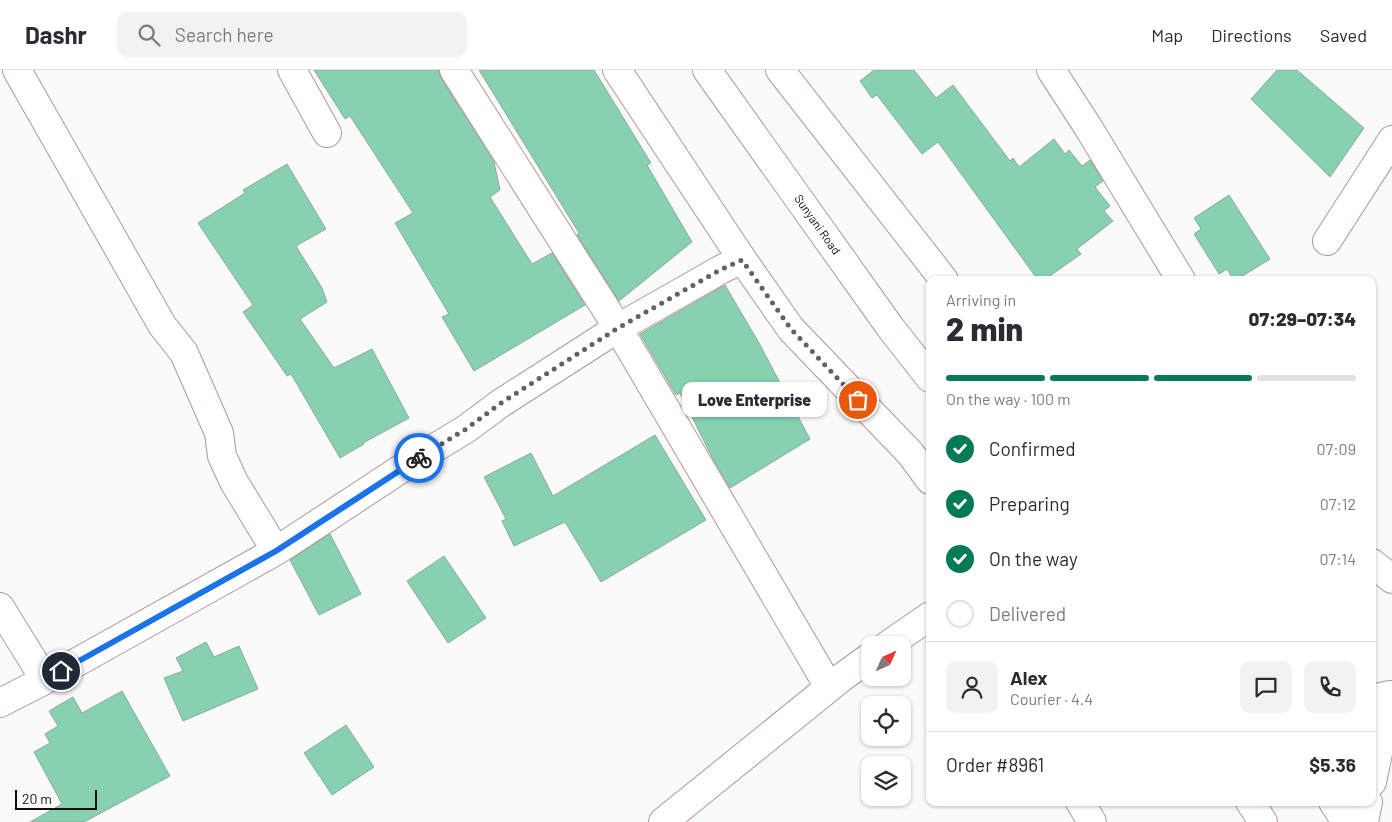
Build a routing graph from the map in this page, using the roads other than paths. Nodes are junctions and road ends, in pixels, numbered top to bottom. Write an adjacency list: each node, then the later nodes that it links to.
1 (17, 70): 17 (street)
2 (292, 70): 8 (street)
3 (454, 70): 14 (street)
4 (617, 70): 11 (street)
5 (707, 70): 15 (street, Sunyani Road)
6 (780, 70): 12 (street)
7 (1050, 70): 13 (street)
8 (327, 133)
9 (1392, 140): 10 (street)
10 (1328, 241)
11 (742, 260): 14 (street); 16 (street)
12 (941, 276)
13 (1179, 276)
14 (618, 328): 17 (street); 25 (street)
15 (926, 373)
16 (926, 475)
17 (276, 551): 24 (street)
18 (1376, 566): 19 (street)
19 (1392, 579)
20 (0, 607): 24 (street)
21 (926, 619): 22 (street)
22 (901, 636)
23 (861, 664): 25 (street)
24 (45, 680): 27 (street)
25 (829, 687): 32 (street)
26 (1382, 700): 28 (street)
27 (0, 703)
28 (1376, 749)
29 (1082, 806): 33 (street)
30 (1336, 806): 34 (street)
31 (1367, 806): 35 (street)
32 (663, 822)
33 (1092, 822)
34 (1346, 822)
35 (1364, 822)

